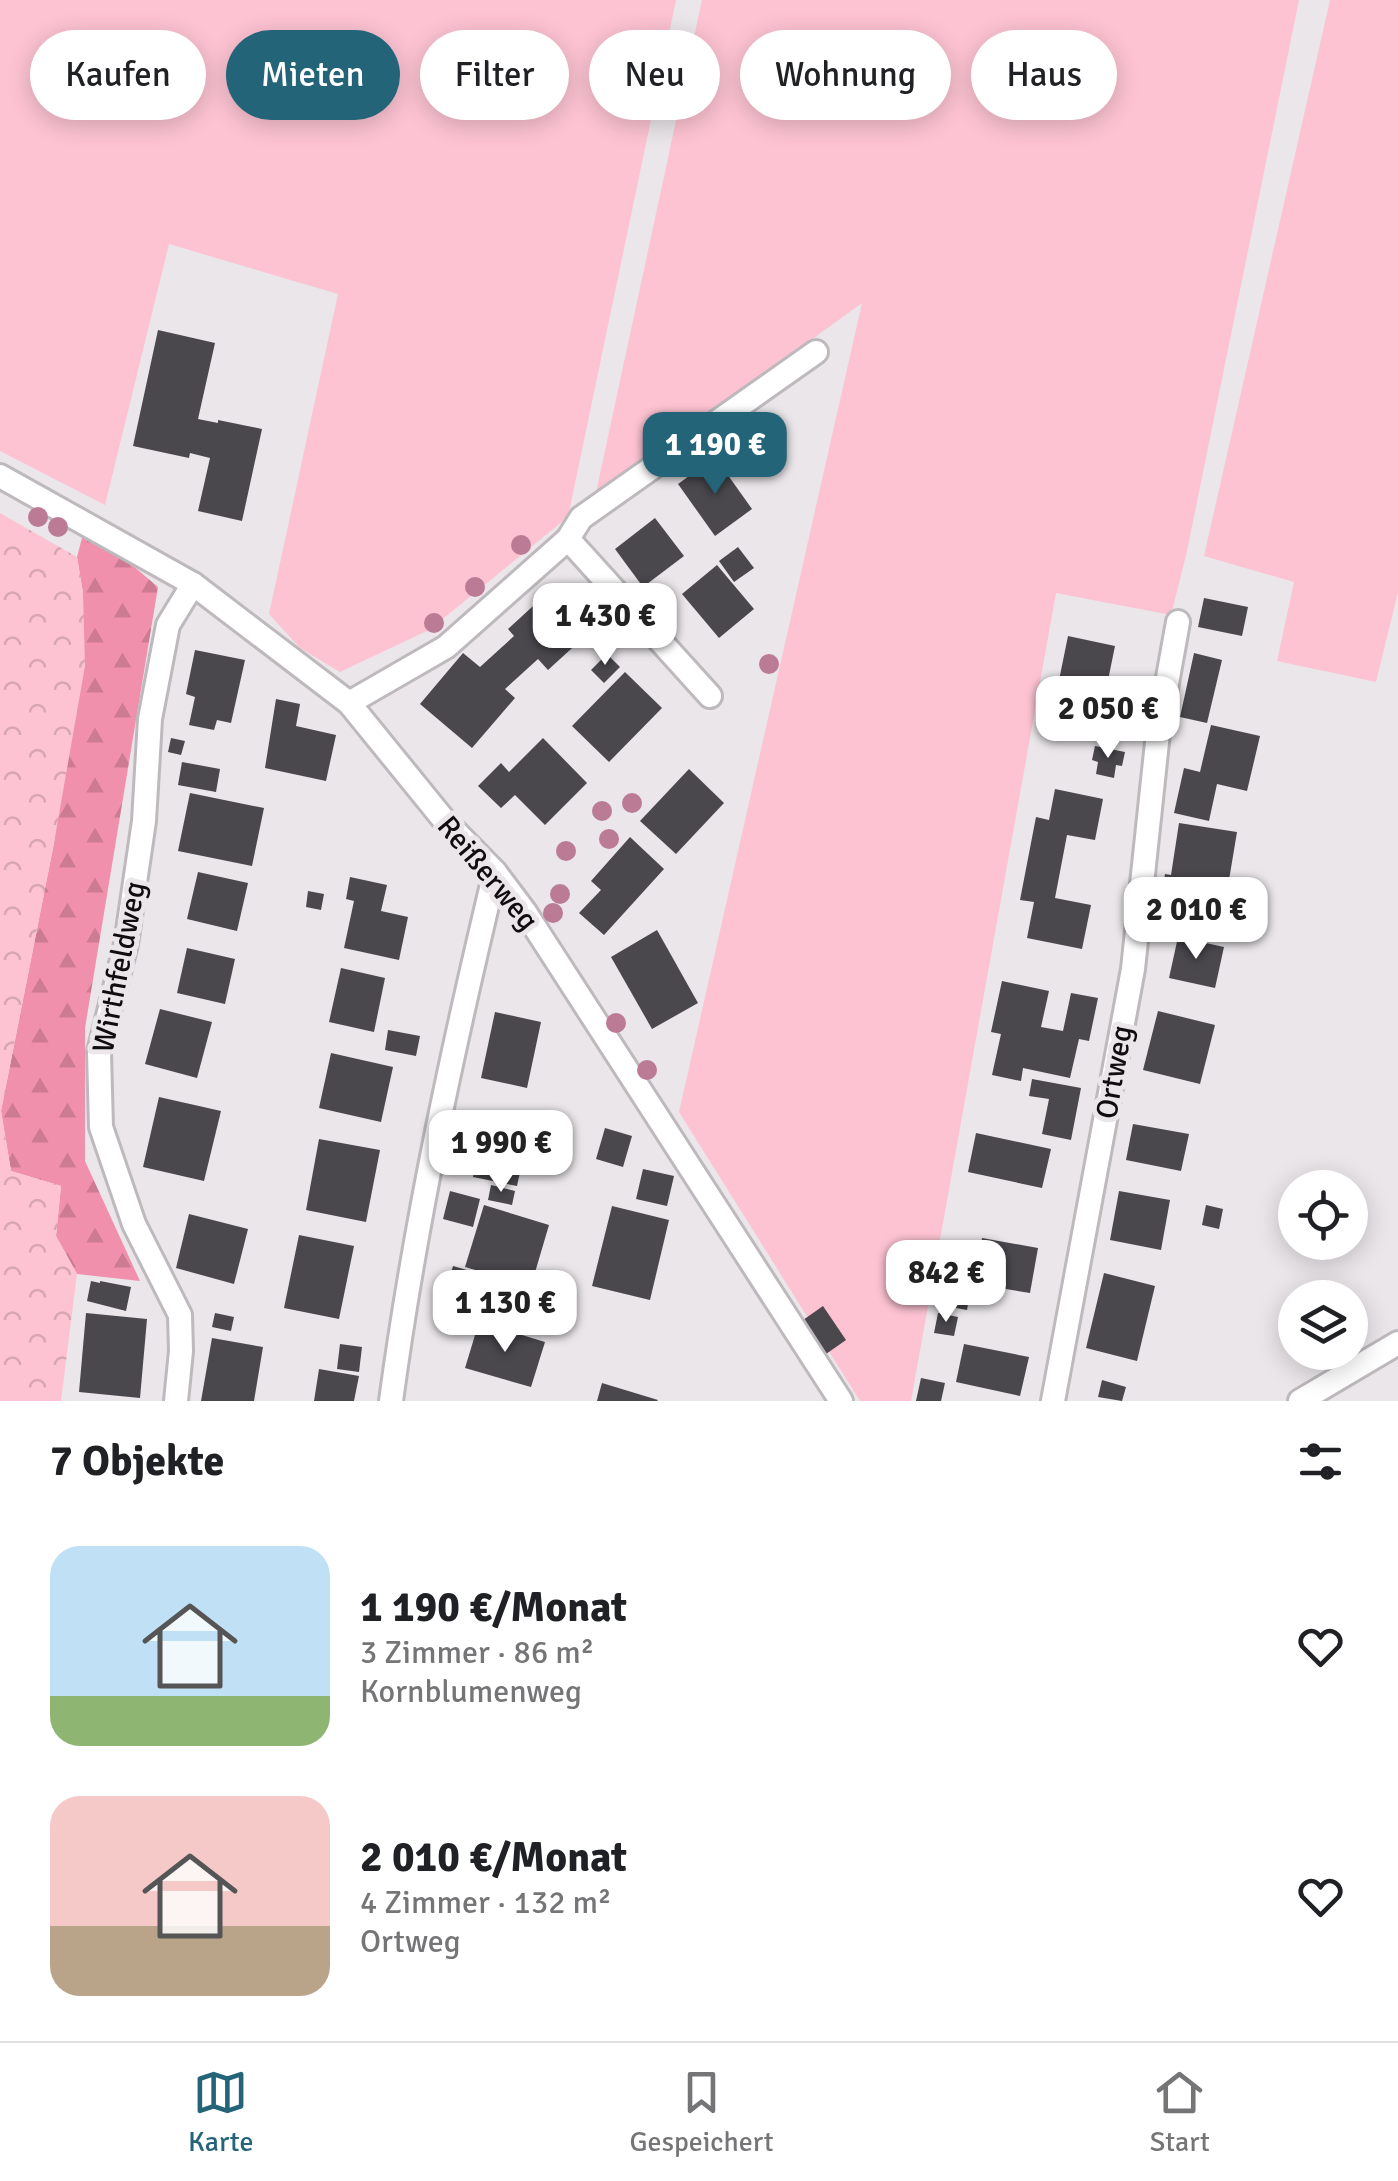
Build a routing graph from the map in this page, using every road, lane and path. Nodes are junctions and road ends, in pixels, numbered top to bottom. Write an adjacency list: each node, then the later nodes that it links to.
1 (816, 352): 3 (street)
2 (0, 476): 4 (street, Reißerweg)
3 (568, 539): 6 (street); 7 (street)
4 (192, 584): 7 (street, Reißerweg); 10 (street, Wirthfeldweg)
5 (1178, 622): 13 (street, Ortweg)
6 (710, 696)
7 (349, 703): 8 (street, Reißerweg)
8 (495, 872): 11 (street); 12 (street, Reißerweg)
9 (1398, 1342): 14 (street)
10 (176, 1401)
11 (391, 1401)
12 (842, 1401)
13 (1053, 1401)
14 (1300, 1401)

